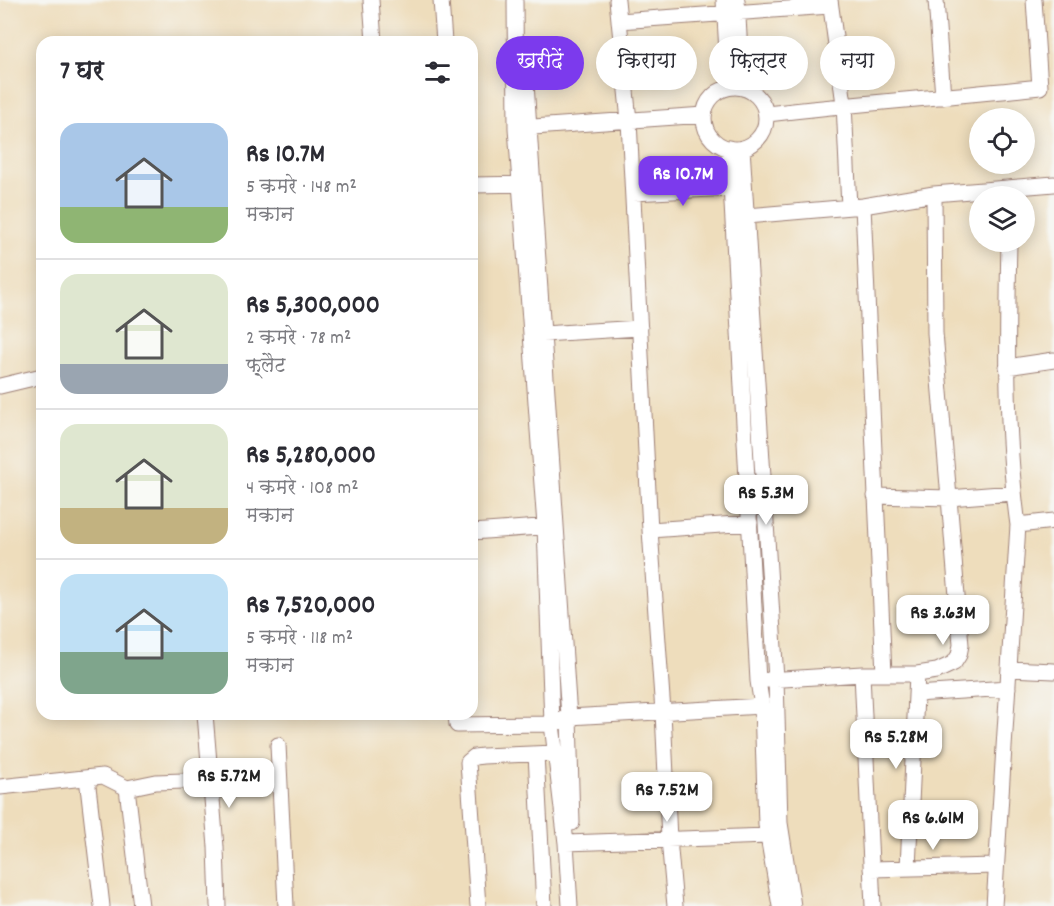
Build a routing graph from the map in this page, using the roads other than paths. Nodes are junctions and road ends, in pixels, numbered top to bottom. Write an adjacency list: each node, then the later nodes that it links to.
1 (371, 0): 11 (street)
2 (441, 0): 12 (street)
3 (515, 0): 21 (street)
4 (523, 0): 21 (street)
5 (618, 0): 10 (street)
6 (936, 0): 16 (street)
7 (1034, 0): 16 (street)
8 (830, 3): 9 (street); 17 (street)
9 (731, 6): 10 (street); 13 (street)
10 (619, 21): 20 (street)
11 (374, 36)
12 (444, 36)
13 (733, 36)
14 (724, 90): 19 (street)
15 (751, 90): 18 (street)
16 (943, 97): 17 (street)
17 (844, 104): 18 (street); 31 (street)
18 (767, 114): 22 (street)
19 (704, 115): 20 (street); 22 (street)
20 (629, 122): 21 (street); 28 (street)
21 (523, 128): 23 (street)
22 (735, 148): 27 (street); 32 (street)
23 (527, 184): 25 (street); 35 (street); 46 (street)
24 (1054, 184): 26 (street)
25 (478, 185)
26 (1035, 187)
27 (731, 188): 28 (street); 44 (street)
28 (633, 193): 34 (street)
29 (969, 193): 30 (street)
30 (934, 194): 31 (street); 42 (street)
31 (856, 207): 32 (street); 41 (street)
32 (747, 216): 54 (street)
33 (1009, 252): 37 (street)
34 (640, 328): 35 (street); 47 (street)
35 (543, 334): 46 (street)
36 (1054, 360): 37 (street)
37 (1007, 367): 40 (street)
38 (36, 377): 39 (street)
39 (0, 386)
40 (1013, 494): 42 (street); 45 (street)
41 (875, 496): 42 (street); 52 (street)
42 (949, 498): 53 (street)
43 (1054, 521): 45 (street)
44 (750, 523): 47 (street); 55 (street)
45 (1018, 525): 49 (street)
46 (551, 526): 48 (street); 60 (street); 63 (street)
47 (650, 530): 59 (street)
48 (478, 532)
49 (1009, 669): 50 (street); 56 (street)
50 (1054, 671)
51 (862, 674): 52 (street); 54 (street); 76 (street)
52 (884, 674): 53 (street)
53 (917, 674): 57 (street)
54 (776, 679): 55 (street); 87 (street)
55 (758, 681): 58 (street)
56 (1008, 688): 57 (street); 74 (street)
57 (916, 694): 75 (street)
58 (762, 706): 59 (street); 71 (street)
59 (663, 712): 60 (street); 72 (street)
60 (569, 717): 63 (street); 73 (street)
61 (206, 720): 68 (street)
62 (457, 720): 63 (street)
63 (552, 724): 65 (street)
64 (278, 745): 80 (street)
65 (555, 753): 66 (street); 73 (street)
66 (536, 754): 81 (street); 82 (street)
67 (87, 778): 69 (street); 70 (street); 77 (street)
68 (211, 780): 70 (street); 79 (street)
69 (0, 787)
70 (127, 788): 78 (street)
71 (768, 836): 72 (street); 86 (street)
72 (669, 839): 73 (street); 85 (street)
73 (570, 842): 83 (street); 84 (street)
74 (996, 866): 75 (street); 89 (street)
75 (908, 868): 76 (street)
76 (871, 869): 88 (street)
77 (102, 906)
78 (141, 906)
79 (218, 906)
80 (286, 906)
81 (478, 906)
82 (544, 906)
83 (570, 906)
84 (579, 906)
85 (675, 906)
86 (780, 906)
87 (793, 906)
88 (873, 906)
89 (994, 906)

